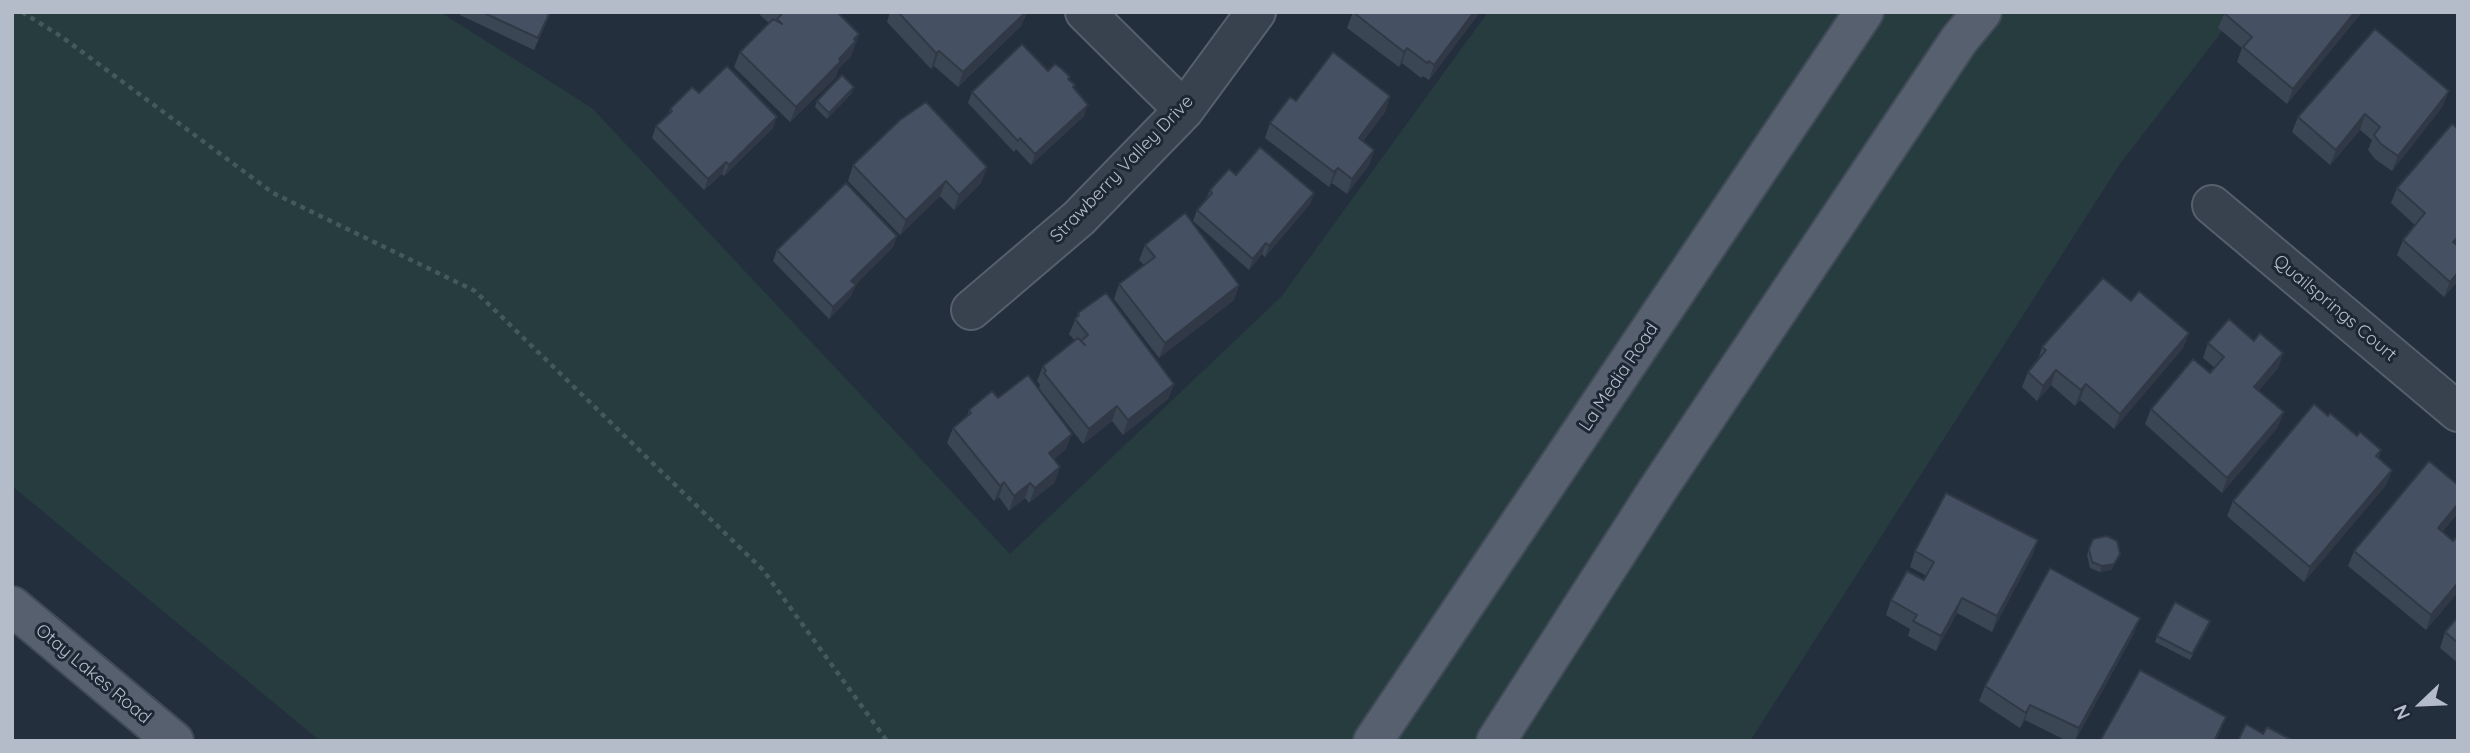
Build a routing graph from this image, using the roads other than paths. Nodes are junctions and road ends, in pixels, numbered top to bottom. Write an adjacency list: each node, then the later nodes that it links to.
1 (1085, 12): 5 (street)
2 (1256, 12): 5 (street, Strawberry Valley Drive)
3 (1864, 12): 11 (main road, La Media Road)
4 (1982, 12): 12 (main road)
5 (1184, 110): 7 (street, Strawberry Valley Drive)
6 (2212, 205): 8 (street, Quailsprings Court)
7 (971, 310)
8 (2458, 412)
9 (12, 606): 10 (main road, Otay Lakes Road)
10 (174, 741)
11 (1373, 741)
12 (1496, 741)

